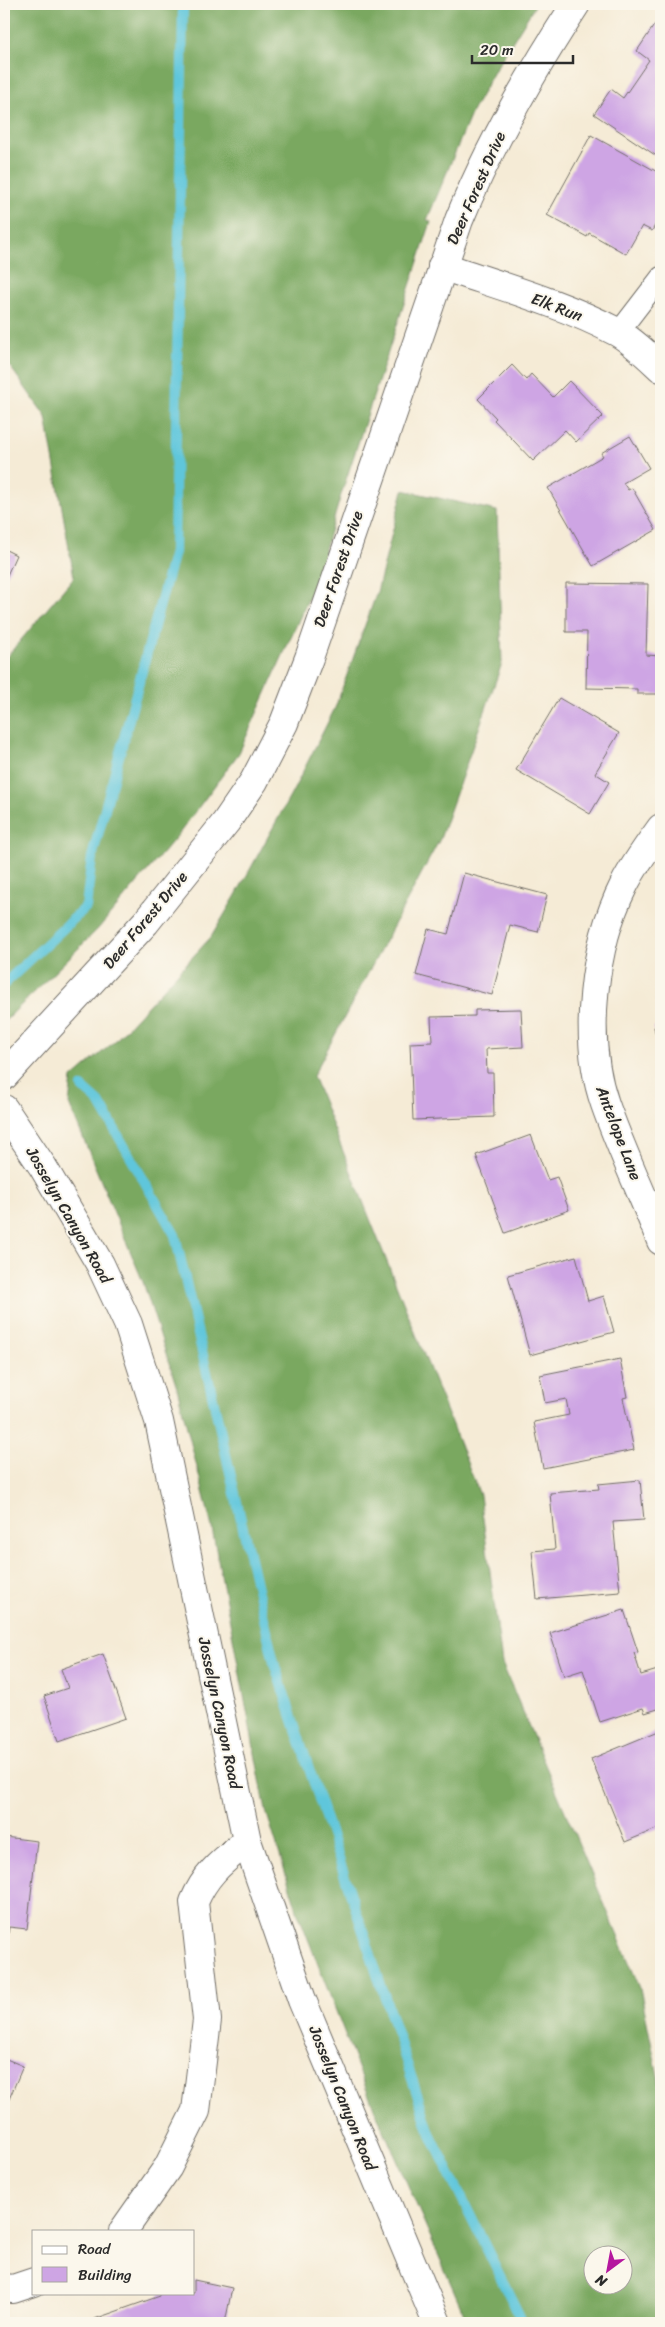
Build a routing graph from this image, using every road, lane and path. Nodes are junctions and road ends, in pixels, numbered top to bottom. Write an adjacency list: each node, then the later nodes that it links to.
1 (576, 4): 2 (street, Deer Forest Drive)
2 (442, 266): 4 (street, Elk Run); 7 (street, Deer Forest Drive)
3 (661, 277): 4 (lane)
4 (618, 333): 5 (street, Elk Run)
5 (661, 368)
6 (661, 828): 9 (street, Antelope Lane)
7 (4, 1076)
8 (4, 1110): 10 (street, Josselyn Canyon Road)
9 (661, 1241)
10 (247, 1841): 11 (street); 14 (street, Josselyn Canyon Road)
11 (124, 2230)
12 (32, 2283): 13 (street)
13 (4, 2288)
14 (437, 2323)

